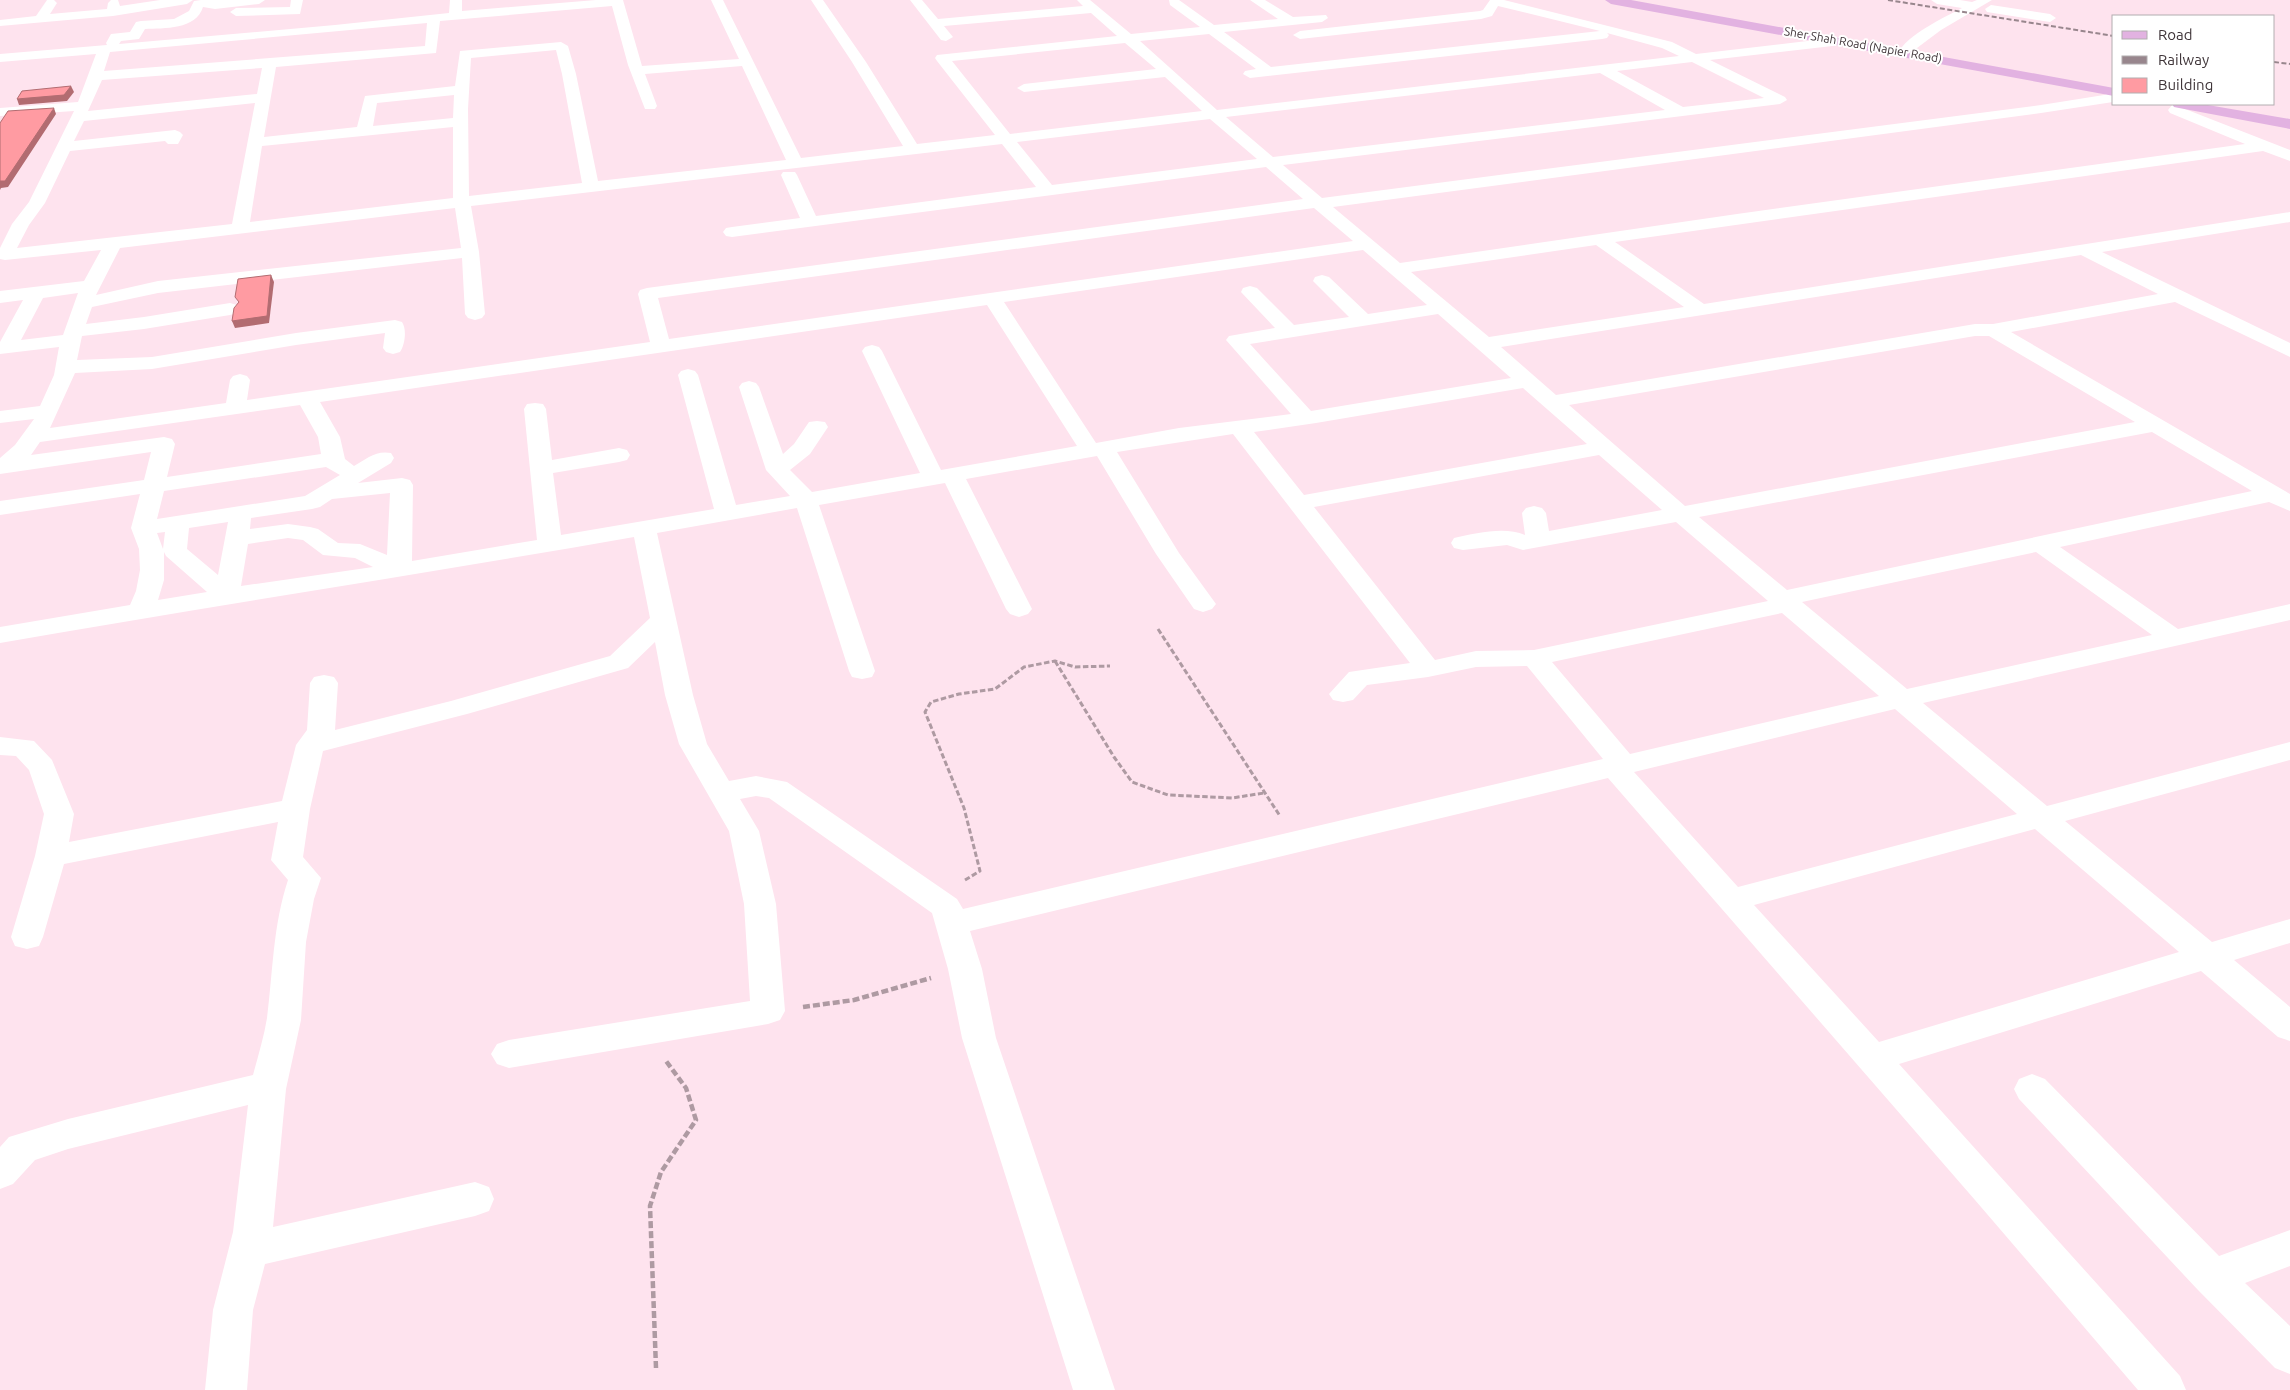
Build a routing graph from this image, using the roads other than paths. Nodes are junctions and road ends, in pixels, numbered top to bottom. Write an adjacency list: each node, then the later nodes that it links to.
1 (53, 0): 37 (street)
2 (187, 0): 20 (street)
3 (259, 0): 15 (street)
4 (297, 0): 25 (street)
5 (456, 0): 27 (street)
6 (717, 0): 57 (street)
7 (817, 0): 94 (street)
8 (916, 0): 36 (street)
9 (1257, 0): 34 (street)
10 (1496, 0): 18 (street); 33 (street); 42 (street)
11 (1611, 0): 45 (main road, Sher Shah Road (Napier Road))
12 (1634, 0): 50 (main road, Sher Shah Road (Napier Road))
13 (1937, 0): 21 (street)
14 (617, 1): 24 (street); 63 (street)
15 (238, 2): 23 (street); 25 (street)
16 (1174, 2): 29 (street)
17 (1088, 4): 36 (street); 43 (street)
18 (1460, 4)
19 (1988, 4): 32 (street); 50 (street)
20 (166, 5): 37 (street)
21 (1968, 5)
22 (13, 10): 35 (street)
23 (210, 10)
24 (505, 11): 27 (street); 38 (street)
25 (193, 14): 47 (street)
26 (1353, 14): 40 (street)
27 (455, 15): 31 (street)
28 (1214, 15): 29 (street)
29 (1195, 16): 41 (street)
30 (1337, 16): 34 (street)
31 (434, 18): 47 (street); 58 (street)
32 (2050, 18)
33 (1432, 20): 40 (street); 48 (street)
34 (1290, 21): 41 (street)
35 (2, 23): 37 (street)
36 (935, 24): 53 (street)
37 (47, 26)
38 (504, 26)
39 (1641, 26): 42 (street)
40 (1368, 27): 52 (street); 59 (street)
41 (1212, 29): 43 (street); 46 (street)
42 (1624, 33): 48 (street); 56 (street)
43 (1128, 38): 49 (street); 64 (street)
44 (1247, 40): 46 (street)
45 (1841, 41): 50 (main road, Sher Shah Road (Napier Road)); 56 (street)
46 (1229, 42): 59 (street)
47 (107, 48): 54 (street); 66 (street)
48 (1482, 48): 51 (street); 55 (street)
49 (1027, 49): 53 (street); 68 (street)
50 (1907, 51): 70 (main road, Sher Shah Road (Napier Road)); 73 (main road, Sher Shah Road (Napier Road))
51 (1433, 53): 52 (street); 60 (street)
52 (1414, 55): 59 (street)
53 (961, 56): 89 (street)
54 (0, 58)
55 (1498, 58)
56 (1695, 58): 62 (street); 83 (street)
57 (747, 62): 63 (street); 97 (street)
58 (270, 63): 66 (street); 76 (street)
59 (1346, 63): 65 (street)
60 (1456, 67)
61 (1515, 68): 67 (street)
62 (1603, 69): 67 (street); 83 (street)
63 (638, 72): 80 (street)
64 (1168, 72): 68 (street); 84 (street)
65 (1360, 73)
66 (97, 76): 81 (street)
67 (1531, 77): 74 (street)
68 (1062, 84): 71 (street)
69 (1375, 84): 74 (street)
70 (2112, 86)
71 (1024, 88)
72 (460, 90): 86 (street); 88 (street); 98 (street)
73 (2112, 93)
74 (1390, 94): 84 (street)
75 (2112, 95): 101 (street)
76 (263, 98): 81 (street); 91 (street)
77 (2179, 105): 92 (street)
78 (2186, 105): 87 (main road)
79 (2213, 105): 85 (main road)
80 (650, 106)
81 (80, 111): 82 (street); 93 (street)
82 (0, 112)
83 (1680, 112): 96 (street)
84 (1214, 115): 89 (street); 96 (street)
85 (2290, 119)
86 (460, 122): 88 (street); 100 (street)
87 (2290, 124)
88 (364, 131): 91 (street)
89 (1006, 139): 94 (street); 99 (street)
90 (173, 141): 93 (street)
91 (255, 142): 104 (street)
92 (2262, 146): 95 (street); 106 (street)
93 (62, 147): 111 (street)
94 (913, 150): 97 (street)
95 (2290, 156)
96 (1270, 162): 99 (street); 101 (street)
97 (792, 169): 98 (street); 103 (street)
98 (591, 188): 100 (street)
99 (1047, 190): 103 (street)
100 (461, 202): 104 (street); 110 (street)
101 (1320, 202): 108 (street); 129 (street)
102 (2290, 217): 109 (street)
103 (810, 222): 105 (street)
104 (240, 228): 107 (street)
105 (732, 232)
106 (1598, 240): 112 (street); 122 (street)
107 (113, 243): 111 (street); 116 (street)
108 (1369, 244): 112 (street); 119 (street)
109 (2082, 250): 117 (street); 122 (street)
110 (470, 252): 116 (street); 123 (street)
111 (2, 255)
112 (1398, 269): 120 (street)
113 (1322, 281): 124 (street)
114 (1250, 292): 126 (street)
115 (36, 293): 116 (street); 118 (street); 130 (street)
116 (87, 295): 127 (street)
117 (2175, 296): 125 (street); 133 (street)
118 (0, 297)
119 (992, 298): 129 (street); 151 (street)
120 (1443, 308): 124 (street); 128 (street)
121 (230, 309): 127 (street)
122 (1702, 311): 128 (street)
123 (475, 314)
124 (1363, 320): 126 (street)
125 (1992, 330): 140 (street); 146 (street)
126 (1289, 331): 145 (street)
127 (72, 335): 130 (street); 134 (street)
128 (1485, 344): 137 (street)
129 (661, 346): 139 (street)
130 (4, 347)
131 (393, 348): 134 (street)
132 (872, 351): 159 (street)
133 (2290, 351)
134 (65, 367): 143 (street)
135 (688, 375): 168 (street)
136 (240, 380): 141 (street)
137 (1528, 381): 140 (street); 145 (street)
138 (749, 387): 157 (street)
139 (307, 398): 141 (street); 154 (street)
140 (1552, 402): 150 (street)
141 (235, 409): 149 (street)
142 (535, 409): 156 (street)
143 (48, 411): 144 (street); 149 (street)
144 (0, 417)
145 (1306, 418): 148 (street)
146 (2154, 425): 163 (street); 169 (street)
147 (816, 427): 157 (street)
148 (1239, 427): 151 (street); 164 (street)
149 (32, 437): 155 (street)
150 (1604, 447): 164 (street); 169 (street)
151 (1096, 449): 159 (street); 181 (street)
152 (619, 454): 156 (street)
153 (383, 458): 158 (street)
154 (333, 459): 158 (street); 160 (street)
155 (3, 466): 160 (street)
156 (542, 468): 176 (street)
157 (777, 470): 162 (street)
158 (355, 475): 161 (street)
159 (943, 475): 162 (street); 182 (street)
160 (153, 485): 165 (street); 171 (street)
161 (327, 494): 167 (street); 178 (street)
162 (806, 499): 168 (street); 192 (street)
163 (2281, 499): 177 (street)
164 (1300, 503): 191 (street)
165 (0, 508)
166 (1534, 512): 174 (street)
167 (241, 513): 170 (street); 173 (street)
168 (727, 513): 172 (street)
169 (1682, 515): 174 (street); 180 (street)
170 (178, 523): 171 (street); 179 (street)
171 (143, 528): 183 (street)
172 (644, 528): 176 (street); 185 (street)
173 (237, 538): 178 (street); 179 (street)
174 (1538, 540): 175 (street)
175 (1464, 543)
176 (550, 544): 178 (street)
177 (2040, 544): 180 (street); 187 (street)
178 (399, 570): 179 (street)
179 (227, 596): 183 (street)
180 (1785, 601): 189 (street); 195 (street)
181 (1203, 604)
182 (1019, 609)
183 (140, 611): 186 (street)
184 (2290, 612): 187 (street)
185 (664, 620): 188 (street); 190 (street)
186 (0, 635)
187 (2174, 638): 195 (street)
188 (631, 652): 190 (street); 196 (street)
189 (1534, 658): 191 (street); 199 (street)
190 (672, 660): 200 (street)
191 (1428, 668): 194 (street)
192 (862, 672)
193 (324, 683): 196 (street)
194 (1343, 694)
195 (1902, 699): 199 (street); 202 (street)
196 (310, 745): 201 (street)
197 (0, 746): 203 (street)
198 (2290, 751): 202 (street)
199 (1618, 765): 204 (street); 205 (street)
200 (721, 792): 205 (street); 210 (street)
201 (296, 809): 203 (street); 213 (street)
202 (2042, 816): 204 (street); 208 (street)
203 (51, 856): 207 (street)
204 (1731, 900): 211 (street)
205 (943, 911): 221 (street)
206 (2290, 931): 208 (street)
207 (27, 937)
208 (2206, 956): 209 (street); 211 (street)
209 (2290, 1027)
210 (509, 1054)
211 (1872, 1058): 222 (street)
212 (2032, 1089): 218 (street)
213 (267, 1092): 214 (street); 217 (street)
214 (0, 1173)
215 (475, 1199): 217 (street)
216 (2290, 1248): 218 (street)
217 (249, 1250): 220 (street)
218 (2212, 1277): 219 (street)
219 (2290, 1354)
220 (226, 1390)
221 (1094, 1390)
222 (2165, 1390)

